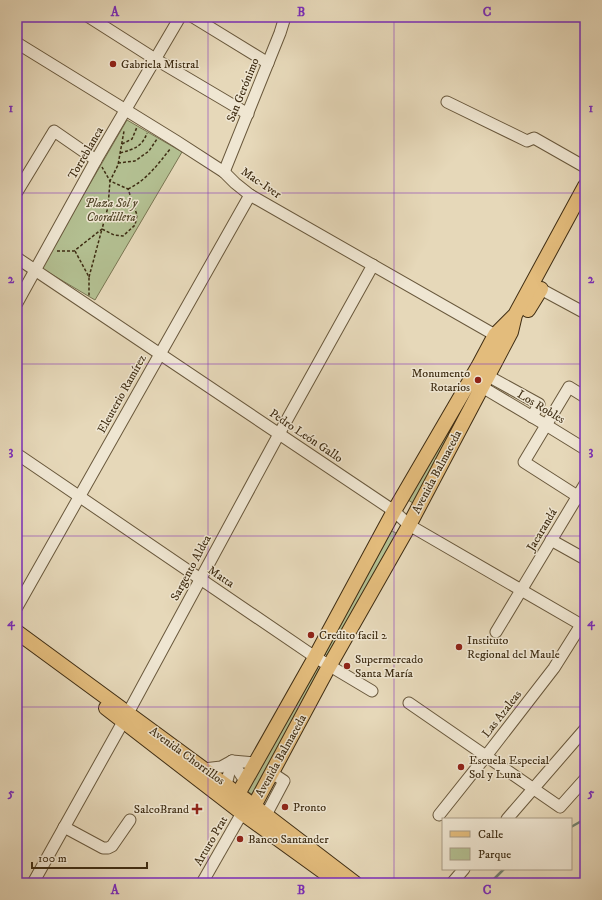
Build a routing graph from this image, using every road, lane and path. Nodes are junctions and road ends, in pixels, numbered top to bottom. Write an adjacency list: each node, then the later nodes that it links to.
1 (89, 17): 6 (street)
2 (180, 17): 6 (street, Torreblanca)
3 (193, 17): 7 (street)
4 (285, 17): 7 (street, San Gerónimo)
5 (17, 43): 9 (street, Mac-Iver)
6 (155, 59): 9 (street, Torreblanca); 10 (street)
7 (268, 63): 10 (street, San Gerónimo)
8 (447, 102): 20 (street)
9 (126, 109): 18 (street, Torreblanca); 21 (street, Mac-Iver)
10 (248, 114): 21 (street, San Gerónimo)
11 (125, 127): 15 (path)
12 (137, 127): 15 (path)
13 (149, 128): 16 (path)
14 (160, 135): 19 (path)
15 (122, 144): 16 (path)
16 (120, 153): 19 (path)
17 (164, 157): 24 (path)
18 (96, 160): 22 (path); 25 (street); 32 (street, Torreblanca)
19 (118, 163): 22 (path)
20 (585, 167)
21 (224, 172): 26 (street, Mac-Iver)
22 (110, 182): 24 (path); 27 (path)
23 (585, 186): 34 (main road, Avenida Balmaceda)
24 (128, 189): 27 (path)
25 (17, 192)
26 (250, 195): 31 (street, Mac-Iver); 40 (street, Eleuterio Ramírez)
27 (102, 229): 29 (path); 33 (path)
28 (58, 251): 29 (path)
29 (74, 251): 33 (path)
30 (17, 258): 32 (street, Pedro León Gallo)
31 (373, 265): 39 (street, Mac-Iver); 44 (street, Sargento Aldea)
32 (35, 270): 35 (street, Torreblanca); 36 (street, Pedro León Gallo)
33 (89, 277): 36 (path)
34 (536, 287): 37 (street); 38 (main road, Avenida Balmaceda)
35 (17, 303)
36 (93, 309): 40 (street, Pedro León Gallo)
37 (585, 313)
38 (514, 320): 39 (main road, Avenida Balmaceda); 41 (main road, Avenida Balmaceda)
39 (495, 335): 50 (main road, Avenida Balmaceda)
40 (160, 354): 44 (street, Pedro León Gallo); 48 (street, Eleuterio Ramírez)
41 (485, 382): 43 (street, Los Robles); 51 (main road, Avenida Balmaceda)
42 (585, 397): 43 (street)
43 (546, 425): 45 (street, Los Robles); 49 (street)
44 (278, 434): 50 (street, Pedro León Gallo); 54 (street, Sargento Aldea)
45 (585, 449)
46 (17, 454): 48 (street, Matta)
47 (585, 484): 49 (street, Jacarandá)
48 (79, 497): 54 (street, Matta); 56 (street, Eleuterio Ramírez)
49 (581, 499): 52 (street, Jacarandá)
50 (394, 511): 51 (street, Pedro León Gallo); 61 (main road, Avenida Balmaceda)
51 (409, 525): 55 (street, Pedro León Gallo); 62 (main road, Avenida Balmaceda)
52 (551, 540): 53 (street); 55 (street, Jacarandá)
53 (585, 559)
54 (200, 579): 61 (street, Matta); 65 (street, Sargento Aldea)
55 (521, 590): 57 (street, Pedro León Gallo); 59 (street, Jacarandá)
56 (17, 607)
57 (583, 626): 67 (street, Las Azaleas)
58 (17, 632): 65 (main road, Avenida Chorrillos)
59 (496, 632)
60 (17, 643): 65 (main road, Avenida Chorrillos)
61 (315, 657): 62 (street, Matta); 69 (main road, Avenida Balmaceda)
62 (330, 666): 63 (street, Matta); 71 (main road, Avenida Balmaceda)
63 (372, 691)
64 (409, 703): 67 (street)
65 (126, 717): 70 (main road, Avenida Chorrillos); 76 (main road, Avenida Chorrillos); 81 (street, Sargento Aldea)
66 (585, 729): 74 (street)
67 (486, 756): 74 (street); 78 (street, Las Azaleas)
68 (232, 761): 69 (street); 70 (street); 73 (street); 75 (street)
69 (255, 763): 71 (main road); 73 (main road, Avenida Balmaceda)
70 (204, 769): 75 (main road, Avenida Chorrillos)
71 (272, 773): 76 (main road, Avenida Balmaceda); 77 (street)
72 (585, 779): 74 (street)
73 (245, 781): 75 (main road, Avenida Balmaceda)
74 (534, 788): 79 (street)
75 (232, 790): 76 (main road, Avenida Chorrillos)
76 (248, 809): 77 (main road, Avenida Chorrillos); 84 (street, Arturo Prat); 85 (main road, Avenida Chorrillos)
77 (266, 815): 86 (main road, Avenida Chorrillos)
78 (439, 815)
79 (508, 818)
80 (130, 820): 81 (street)
81 (64, 827): 83 (street, Sargento Aldea)
82 (463, 870): 87 (street)
83 (33, 883)
84 (202, 883)
85 (339, 883)
86 (355, 883)
87 (452, 883)

